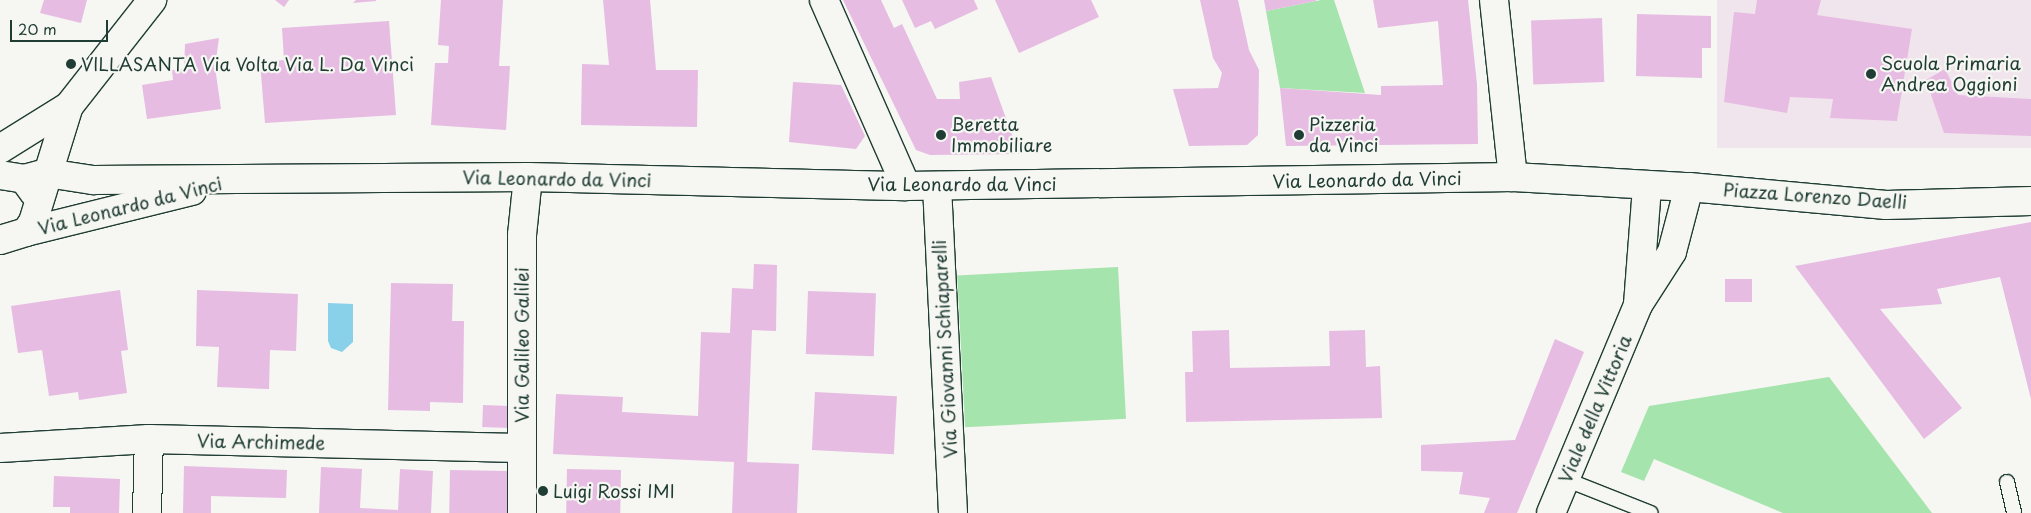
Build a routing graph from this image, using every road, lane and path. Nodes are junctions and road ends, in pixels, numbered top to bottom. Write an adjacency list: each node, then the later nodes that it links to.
1 (152, 0): 4 (street)
2 (824, 0): 10 (street)
3 (1494, 0): 7 (street)
4 (69, 106): 5 (street); 9 (street)
5 (0, 149)
6 (528, 177): 8 (street, Via Leonardo da Vinci); 10 (street, Via Leonardo da Vinci); 20 (street, Via Galileo Galilei)
7 (1514, 178): 11 (street, Via Leonardo da Vinci); 12 (street, Via Leonardo da Vinci)
8 (235, 180): 9 (street, Via Leonardo da Vinci); 15 (street, Via Leonardo da Vinci)
9 (28, 182): 15 (street)
10 (906, 186): 11 (street, Via Leonardo da Vinci)
11 (937, 186): 25 (street, Via Giovanni Schiaparelli)
12 (1647, 186): 13 (street, Via Leonardo da Vinci); 17 (street, Viale della Vittoria)
13 (1689, 187): 14 (street, Piazza Lorenzo Daelli); 17 (street, Viale della Vittoria)
14 (2031, 201)
15 (26, 232): 16 (street, Via Leonardo da Vinci)
16 (0, 240)
17 (1638, 306): 21 (street, Viale della Vittoria)
18 (149, 439): 19 (street, Via Archimede); 20 (street, Via Archimede); 23 (street)
19 (0, 448)
20 (522, 448): 24 (street, Via Galileo Galilei)
21 (1565, 479): 26 (street, Viale della Vittoria); 27 (lane)
22 (2007, 482): 28 (lane)
23 (147, 513)
24 (522, 513)
25 (953, 513)
26 (1551, 513)
27 (1650, 513)
28 (2014, 513)

